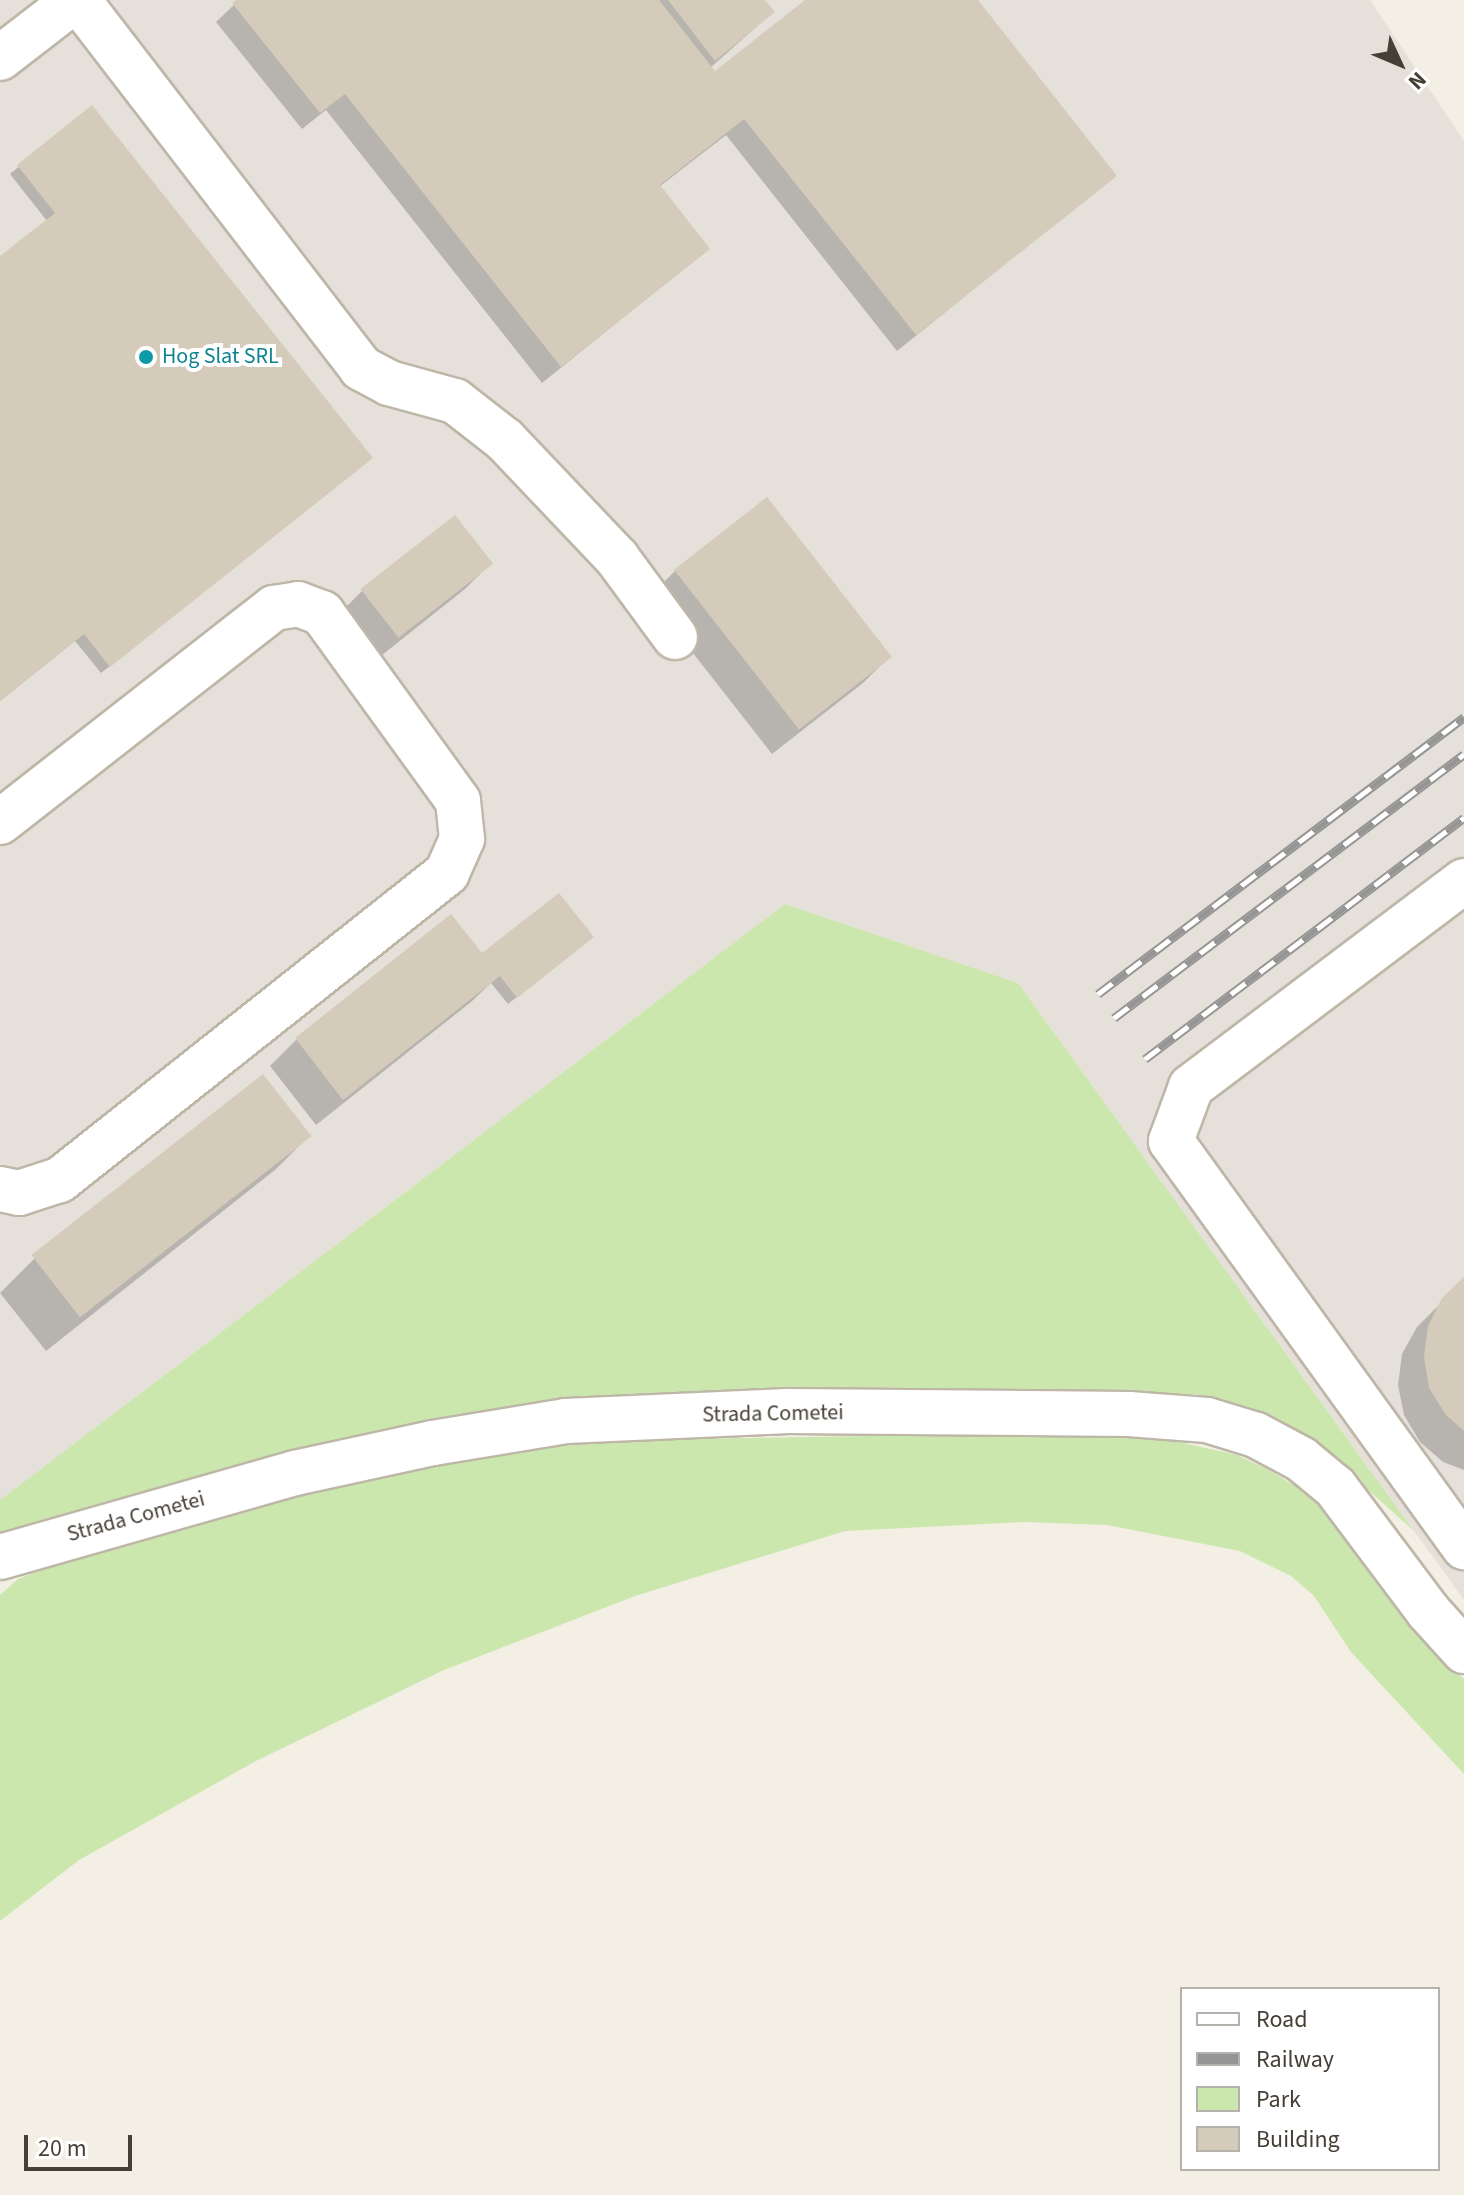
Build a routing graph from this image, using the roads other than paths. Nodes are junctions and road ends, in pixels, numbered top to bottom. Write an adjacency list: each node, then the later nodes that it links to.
1 (76, 0): 2 (street); 3 (street)
2 (0, 58)
3 (675, 637)
4 (0, 822): 6 (street)
5 (1464, 881): 7 (street)
6 (0, 1189)
7 (1464, 1547)
8 (0, 1557): 9 (street, Strada Cometei)
9 (1464, 1651)

